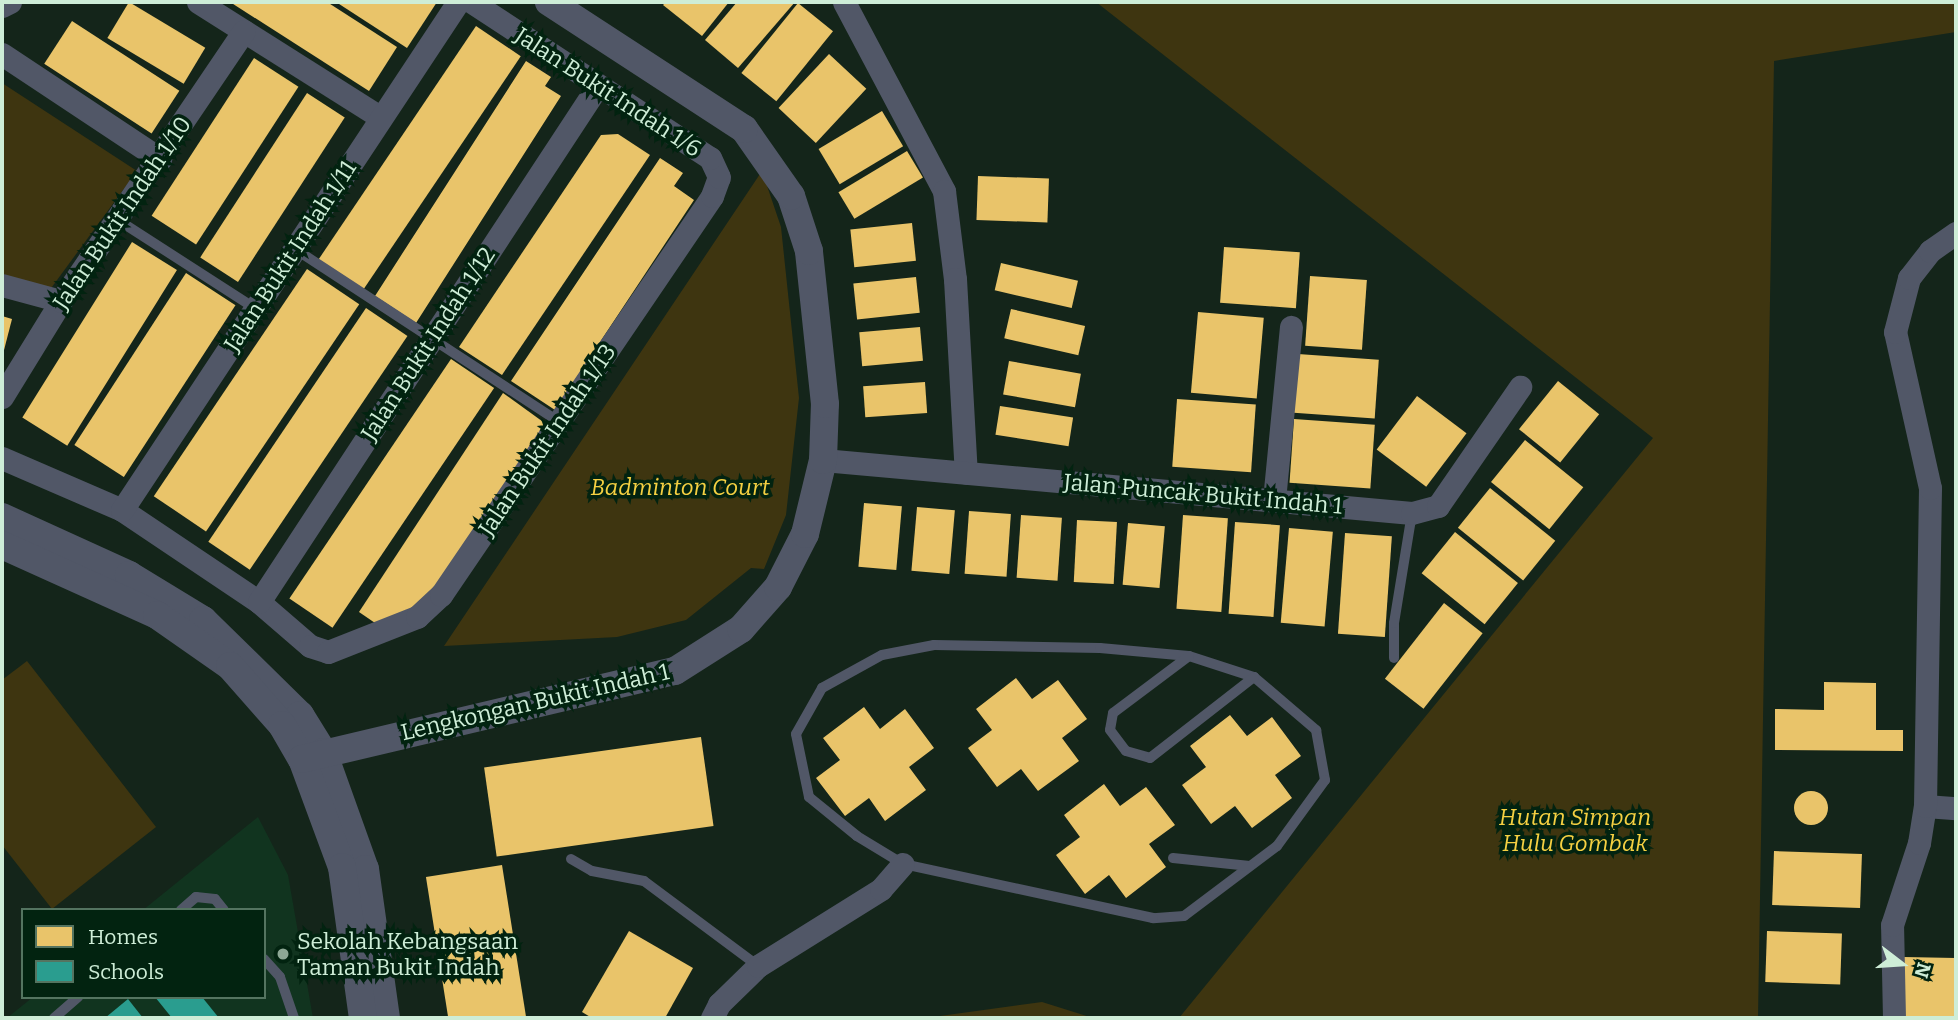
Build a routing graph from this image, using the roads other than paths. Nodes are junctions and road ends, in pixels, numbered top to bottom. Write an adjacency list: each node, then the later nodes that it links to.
1 (10, 2): 7 (street)
2 (198, 2): 8 (street)
3 (458, 2): 11 (street, Jalan Bukit Indah 1/11)
4 (472, 2): 10 (street, Jalan Bukit Indah 1/6)
5 (549, 2): 26 (street, Lengkongan Bukit Indah 1)
6 (844, 2): 27 (street)
7 (2, 6)
8 (244, 32): 11 (street); 13 (street, Jalan Bukit Indah 1/10)
9 (2, 54): 13 (street)
10 (597, 87): 12 (street, Jalan Bukit Indah 1/6); 21 (street, Jalan Bukit Indah 1/12)
11 (380, 117): 16 (street, Jalan Bukit Indah 1/11)
12 (710, 158): 24 (street, Jalan Bukit Indah 1/13)
13 (160, 159): 14 (street, Jalan Bukit Indah 1/10)
14 (118, 220): 18 (street, Jalan Bukit Indah 1/10); 19 (lane)
15 (1956, 233): 38 (street)
16 (295, 249): 19 (street, Jalan Bukit Indah 1/11); 21 (lane)
17 (2, 285): 18 (street)
18 (61, 301): 23 (street, Jalan Bukit Indah 1/10)
19 (256, 309): 29 (street, Jalan Bukit Indah 1/11)
20 (1291, 327): 28 (street)
21 (432, 339): 24 (lane); 33 (street, Jalan Bukit Indah 1/12)
22 (1520, 387): 30 (street, Jalan Puncak Bukit Indah 1)
23 (2, 397)
24 (561, 423): 33 (street, Jalan Bukit Indah 1/13)
25 (2, 458): 29 (street)
26 (823, 460): 27 (street, Jalan Puncak Bukit Indah 1); 37 (street, Lengkongan Bukit Indah 1)
27 (966, 473): 28 (street, Jalan Puncak Bukit Indah 1)
28 (1274, 500): 30 (street, Jalan Puncak Bukit Indah 1)
29 (122, 510): 33 (street)
30 (1412, 513): 35 (lane)
31 (2, 517): 37 (street)
32 (2, 545): 37 (street)
33 (259, 602)
34 (1189, 656): 36 (lane); 36 (lane); 42 (lane)
35 (1394, 658)
36 (1254, 677): 43 (lane)
37 (312, 755): 51 (street); 52 (street)
38 (1925, 806): 39 (street); 54 (street)
39 (1956, 808)
40 (1173, 858): 43 (lane)
41 (571, 859): 47 (lane)
42 (903, 864): 43 (lane); 47 (street)
43 (1250, 866)
44 (183, 908): 45 (lane)
45 (222, 908)
46 (266, 961): 50 (lane)
47 (758, 966): 53 (street)
48 (76, 999): 49 (lane)
49 (54, 1018)
50 (294, 1018)
51 (363, 1018)
52 (386, 1018)
53 (712, 1018)
54 (1894, 1018)

